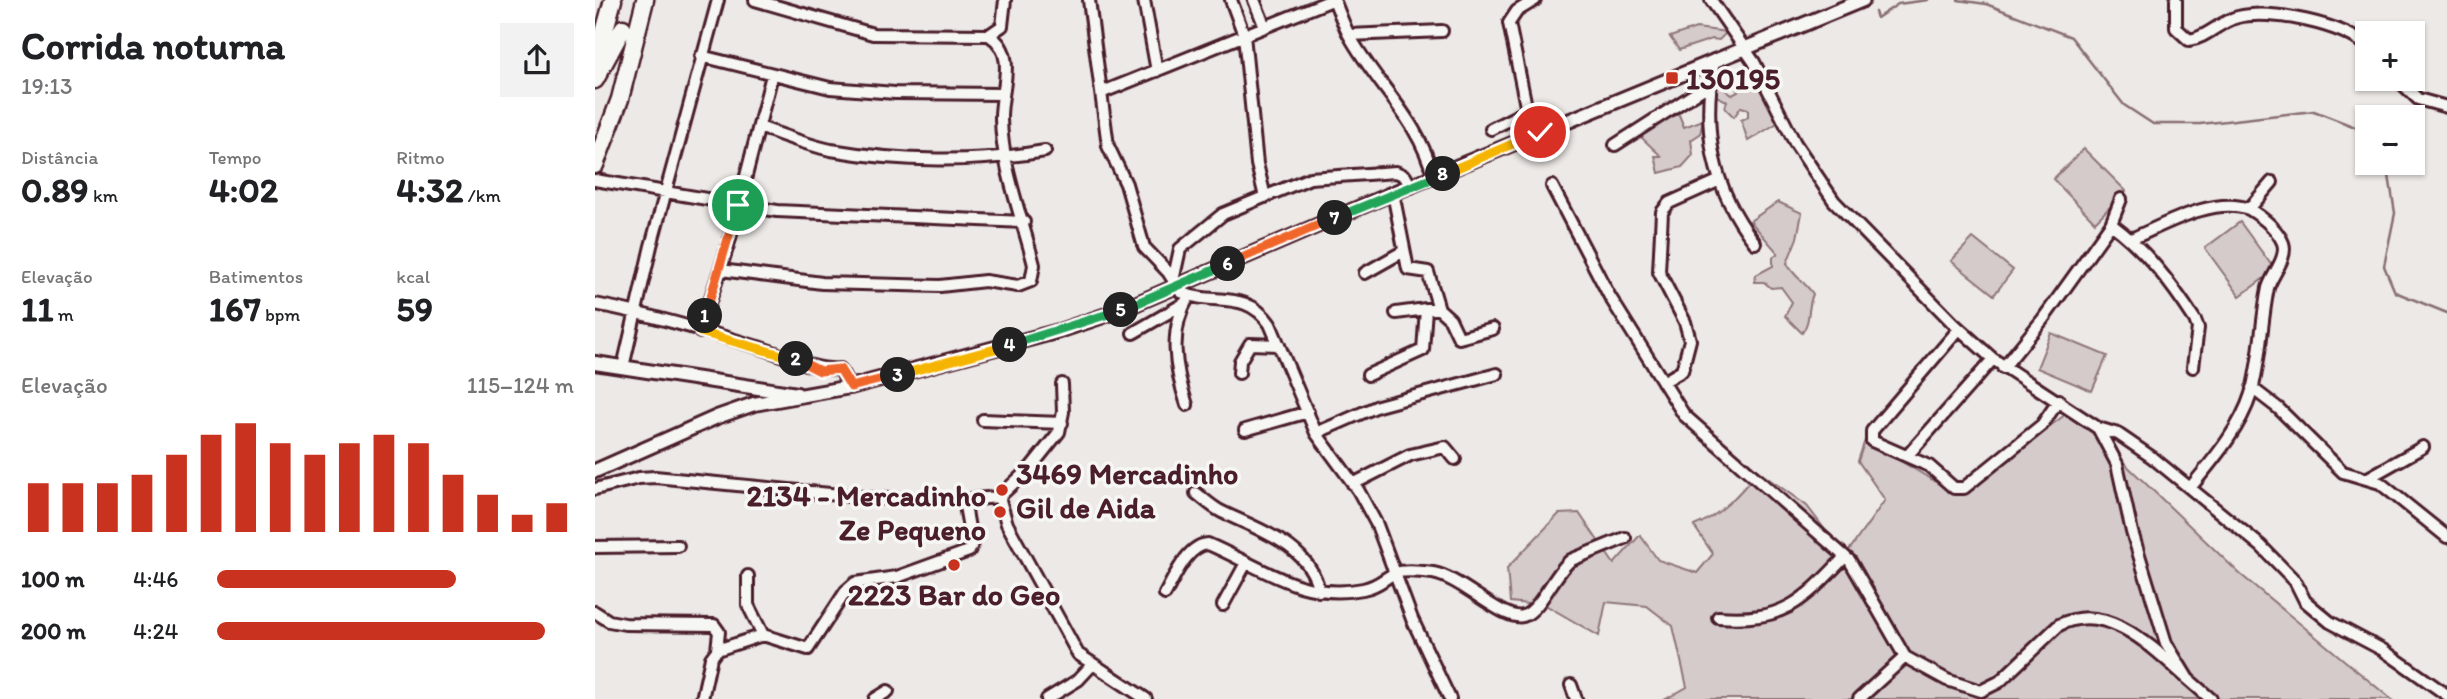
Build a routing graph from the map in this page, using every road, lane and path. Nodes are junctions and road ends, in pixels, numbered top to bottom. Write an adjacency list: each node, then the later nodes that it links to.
1 (614, 0): 26 (highway)
2 (645, 0): 40 (highway)
3 (718, 0): 24 (street)
4 (755, 0): 21 (street)
5 (1005, 0): 21 (street)
6 (1089, 0): 32 (street)
7 (1144, 0): 27 (street)
8 (1231, 0): 19 (street)
9 (1254, 0): 16 (street)
10 (1333, 0): 16 (street); 20 (street)
11 (1535, 0): 36 (street)
12 (1728, 0): 15 (street)
13 (1863, 0): 23 (main road)
14 (2176, 0): 22 (street)
15 (1714, 3): 23 (street)
16 (1264, 27): 19 (street)
17 (623, 28): 29 (highway)
18 (1442, 31): 20 (street)
19 (1245, 34): 27 (street); 49 (street)
20 (1349, 35): 41 (street)
21 (989, 36): 33 (street)
22 (2355, 39)
23 (1745, 48): 25 (main road); 68 (street)
24 (701, 56): 28 (street); 47 (street)
25 (1714, 60): 30 (street); 41 (main road)
26 (595, 65)
27 (1157, 71): 32 (street)
28 (772, 75): 33 (street); 35 (street)
29 (595, 80)
30 (1710, 84): 37 (street); 43 (street)
31 (2410, 91): 34 (street)
32 (1103, 92): 60 (street)
33 (1002, 94): 39 (street)
34 (2447, 107)
35 (759, 127): 39 (street); 51 (street)
36 (1492, 129)
37 (1615, 145)
38 (1045, 151): 39 (street)
39 (1005, 158): 53 (street)
40 (595, 165)
41 (1434, 178): 46 (main road)
42 (595, 180): 47 (street)
43 (1719, 181): 56 (street); 80 (street)
44 (2273, 182): 52 (street)
45 (1552, 186): 80 (street)
46 (1411, 187): 48 (main road); 49 (street)
47 (665, 193): 51 (street); 65 (street)
48 (1393, 193): 57 (street); 60 (main road)
49 (1265, 197): 60 (street)
50 (2121, 199): 54 (street)
51 (738, 205): 53 (street); 58 (street)
52 (2249, 209): 55 (street); 83 (street)
53 (1024, 222): 58 (street)
54 (2111, 224): 55 (street); 75 (street)
55 (2131, 239): 76 (street)
56 (1755, 243)
57 (1404, 251): 59 (street); 64 (street)
58 (720, 270): 69 (street)
59 (1365, 273)
60 (1175, 284): 61 (street); 82 (main road)
61 (1187, 299): 70 (street); 71 (street); 86 (street)
62 (595, 304): 65 (street)
63 (1426, 309): 64 (street); 66 (street); 79 (street)
64 (1439, 309): 67 (street)
65 (635, 312): 69 (street); 74 (street)
66 (1396, 313)
67 (1493, 329)
68 (1959, 329): 72 (street); 94 (street)
69 (700, 332): 82 (street)
70 (1133, 333)
71 (1279, 345): 77 (street); 87 (street)
72 (1993, 359): 75 (street); 94 (street)
73 (595, 363): 74 (main road)
74 (623, 367): 84 (main road)
75 (2003, 368): 85 (street)
76 (2193, 368)
77 (1239, 373)
78 (1497, 374): 92 (street)
79 (1368, 375)
80 (1664, 382): 108 (street)
81 (1062, 384): 89 (street)
82 (851, 387): 84 (main road)
83 (2252, 388): 97 (street); 99 (street)
84 (808, 395): 96 (main road)
85 (2059, 400): 90 (street); 94 (street)
86 (1187, 404)
87 (1308, 412): 91 (street); 92 (street)
88 (983, 420): 89 (street)
89 (1062, 423): 102 (street)
90 (2098, 428): 99 (street); 121 (street)
91 (1245, 430)
92 (1316, 433): 98 (street)
93 (2423, 447): 97 (street)
94 (1907, 455)
95 (1455, 460): 98 (street)
96 (595, 471)
97 (2368, 478): 104 (street)
98 (1353, 484): 110 (street)
99 (2190, 488): 124 (street)
100 (595, 489): 103 (street)
101 (1196, 493): 112 (street)
102 (999, 496): 103 (street); 120 (street)
103 (964, 500): 117 (street)
104 (2447, 537)
105 (1625, 538): 110 (street)
106 (678, 545): 107 (street)
107 (595, 547)
108 (1845, 557): 116 (street); 119 (street)
109 (1246, 563): 112 (street); 113 (street); 114 (street)
110 (1396, 573): 112 (street); 129 (street)
111 (748, 576): 117 (street)
112 (1319, 591)
113 (1165, 594)
114 (1223, 604)
115 (595, 612): 118 (street)
116 (1719, 617)
117 (763, 635): 118 (street)
118 (717, 650): 125 (street)
119 (1905, 657): 121 (street); 131 (street)
120 (1092, 665): 127 (street); 128 (street)
121 (2188, 679): 132 (street)
122 (1571, 685): 130 (street)
123 (888, 691): 126 (street)
124 (2447, 695)
125 (702, 699)
126 (875, 699)
127 (1047, 699)
128 (1146, 699)
129 (1450, 699)
130 (1576, 699)
131 (1859, 699)
132 (2211, 699)

